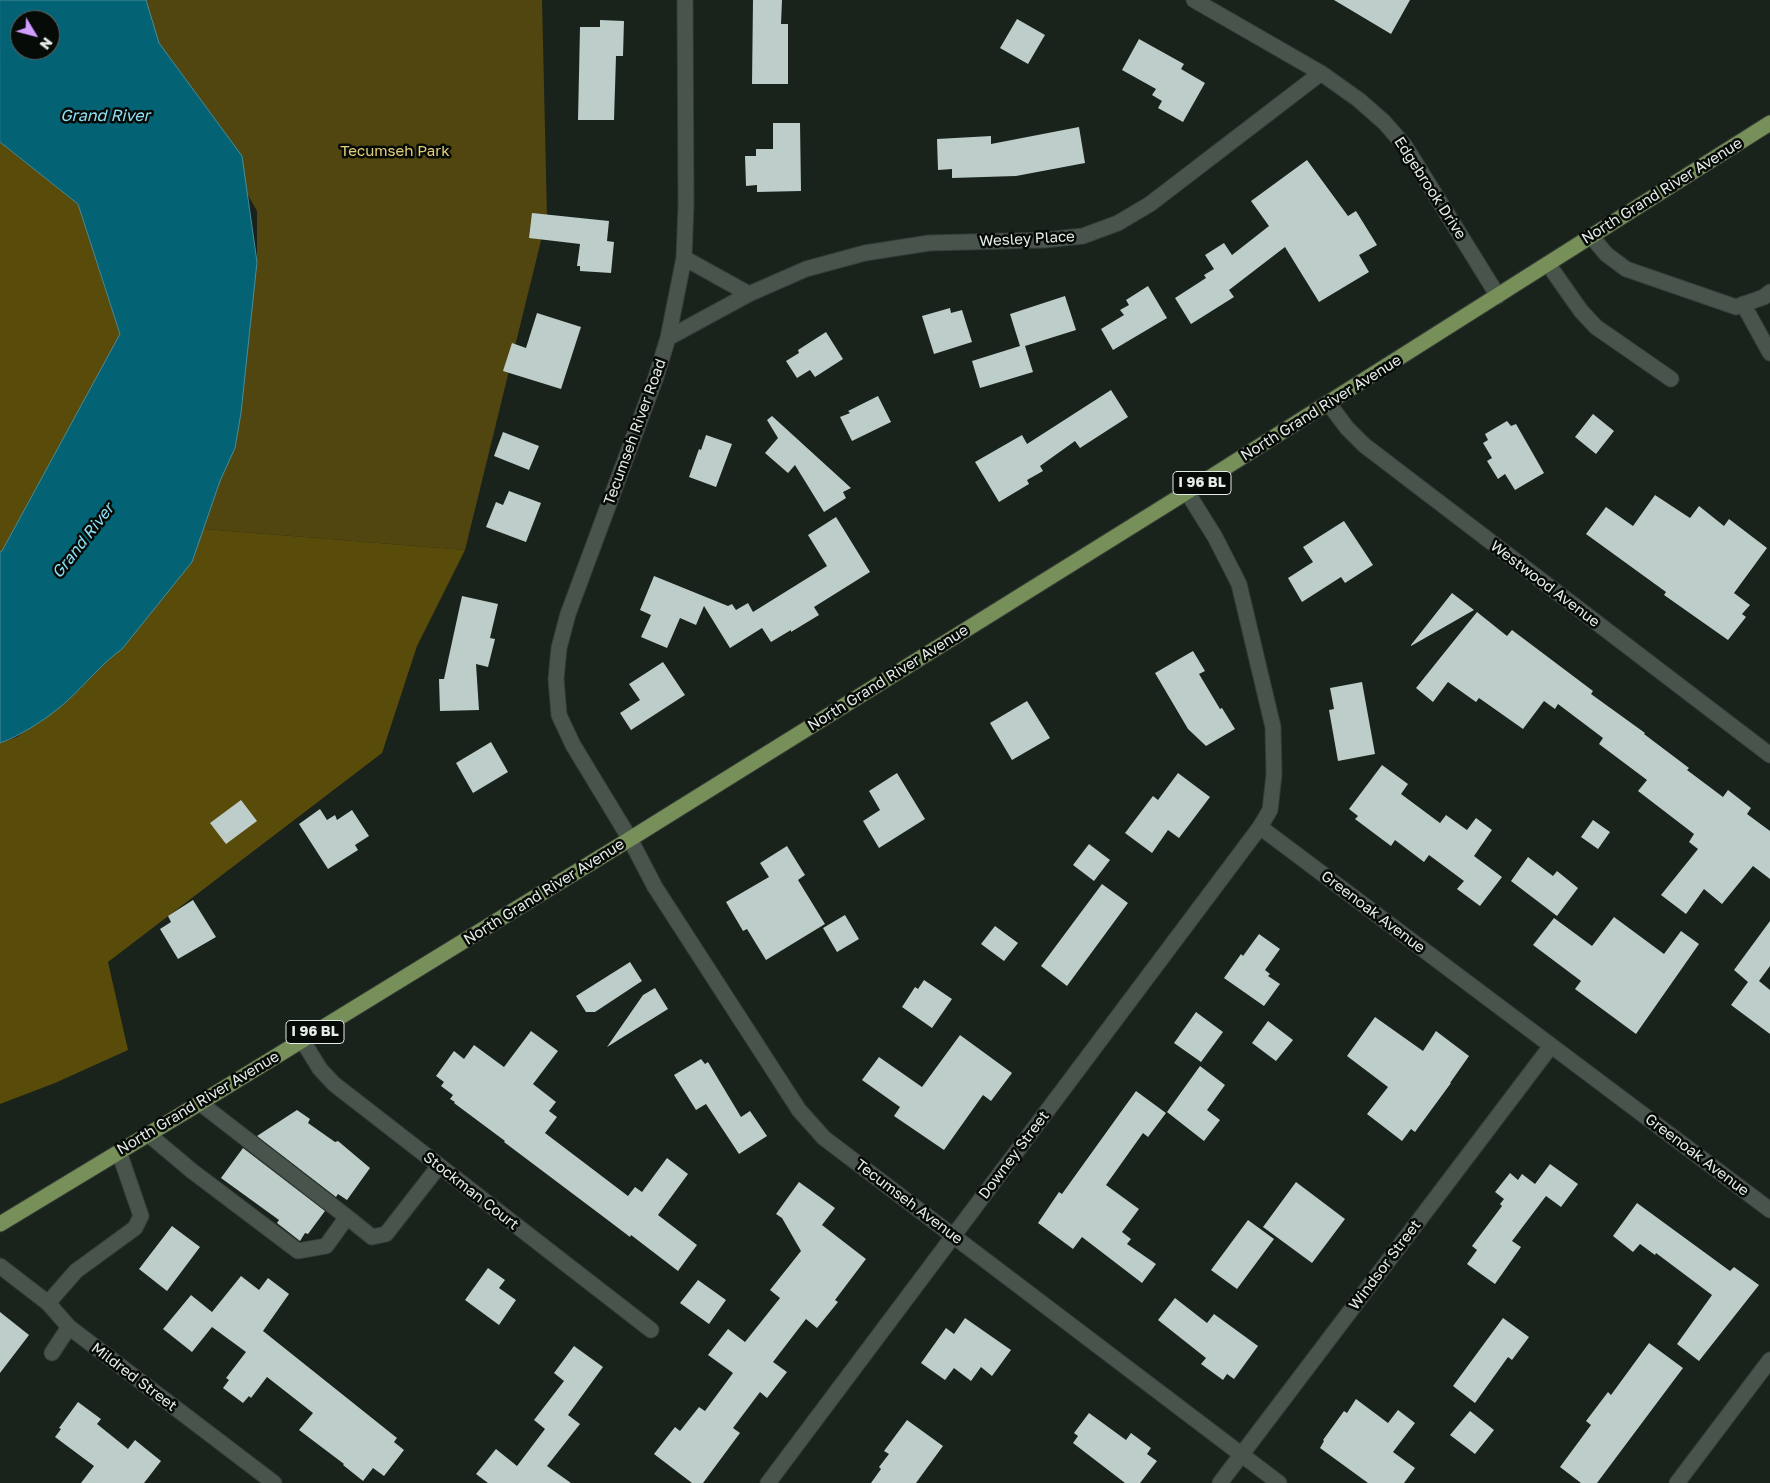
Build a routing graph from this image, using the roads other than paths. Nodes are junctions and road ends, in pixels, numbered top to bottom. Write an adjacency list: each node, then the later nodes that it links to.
1 (685, 0): 6 (street, Tecumseh River Road)
2 (1194, 0): 3 (street, Edgebrook Drive)
3 (1321, 73): 9 (street, Wesley Place); 10 (street, Edgebrook Drive)
4 (1770, 123): 5 (main road, North Grand River Avenue / I 96 BL)
5 (1591, 236): 7 (main road, North Grand River Avenue / I 96 BL); 11 (street)
6 (684, 258): 9 (street); 12 (street, Tecumseh River Road)
7 (1548, 264): 10 (main road, North Grand River Avenue / I 96 BL); 14 (street)
8 (1770, 292): 11 (street)
9 (749, 294): 12 (street, Wesley Place)
10 (1498, 296): 15 (main road, North Grand River Avenue / I 96 BL)
11 (1743, 304): 13 (street)
12 (668, 338): 19 (street, Tecumseh River Road)
13 (1770, 352)
14 (1671, 379)
15 (1329, 404): 16 (main road, North Grand River Avenue / I 96 BL); 17 (street, Westwood Avenue)
16 (1187, 492): 18 (street); 19 (main road, North Grand River Avenue / I 96 BL)
17 (1770, 756)
18 (1260, 827): 21 (street, Greenoak Avenue); 29 (street, Downey Street)
19 (630, 839): 20 (main road, North Grand River Avenue / I 96 BL); 29 (street, Tecumseh Avenue)
20 (302, 1040): 22 (main road, North Grand River Avenue / I 96 BL); 25 (street, Stockman Court)
21 (1551, 1046): 26 (street, Greenoak Avenue); 36 (street, Windsor Street)
22 (200, 1103): 23 (main road, North Grand River Avenue / I 96 BL); 27 (street)
23 (148, 1134): 24 (main road, North Grand River Avenue / I 96 BL); 27 (street)
24 (119, 1152): 28 (main road, North Grand River Avenue / I 96 BL); 31 (street)
25 (439, 1166): 27 (street); 33 (street, Stockman Court)
26 (1770, 1210)
27 (347, 1217)
28 (0, 1224)
29 (954, 1235): 36 (street, Tecumseh Avenue); 38 (street, Downey Street)
30 (0, 1266): 31 (street, Mildred Street)
31 (48, 1304): 32 (street, Mildred Street)
32 (69, 1327): 34 (street); 37 (street, Mildred Street)
33 (651, 1330)
34 (52, 1353)
35 (1770, 1360): 41 (street)
36 (1242, 1455): 39 (street, Windsor Street); 40 (street, Tecumseh Avenue)
37 (274, 1483)
38 (768, 1483)
39 (1220, 1483)
40 (1279, 1483)
41 (1677, 1483)

